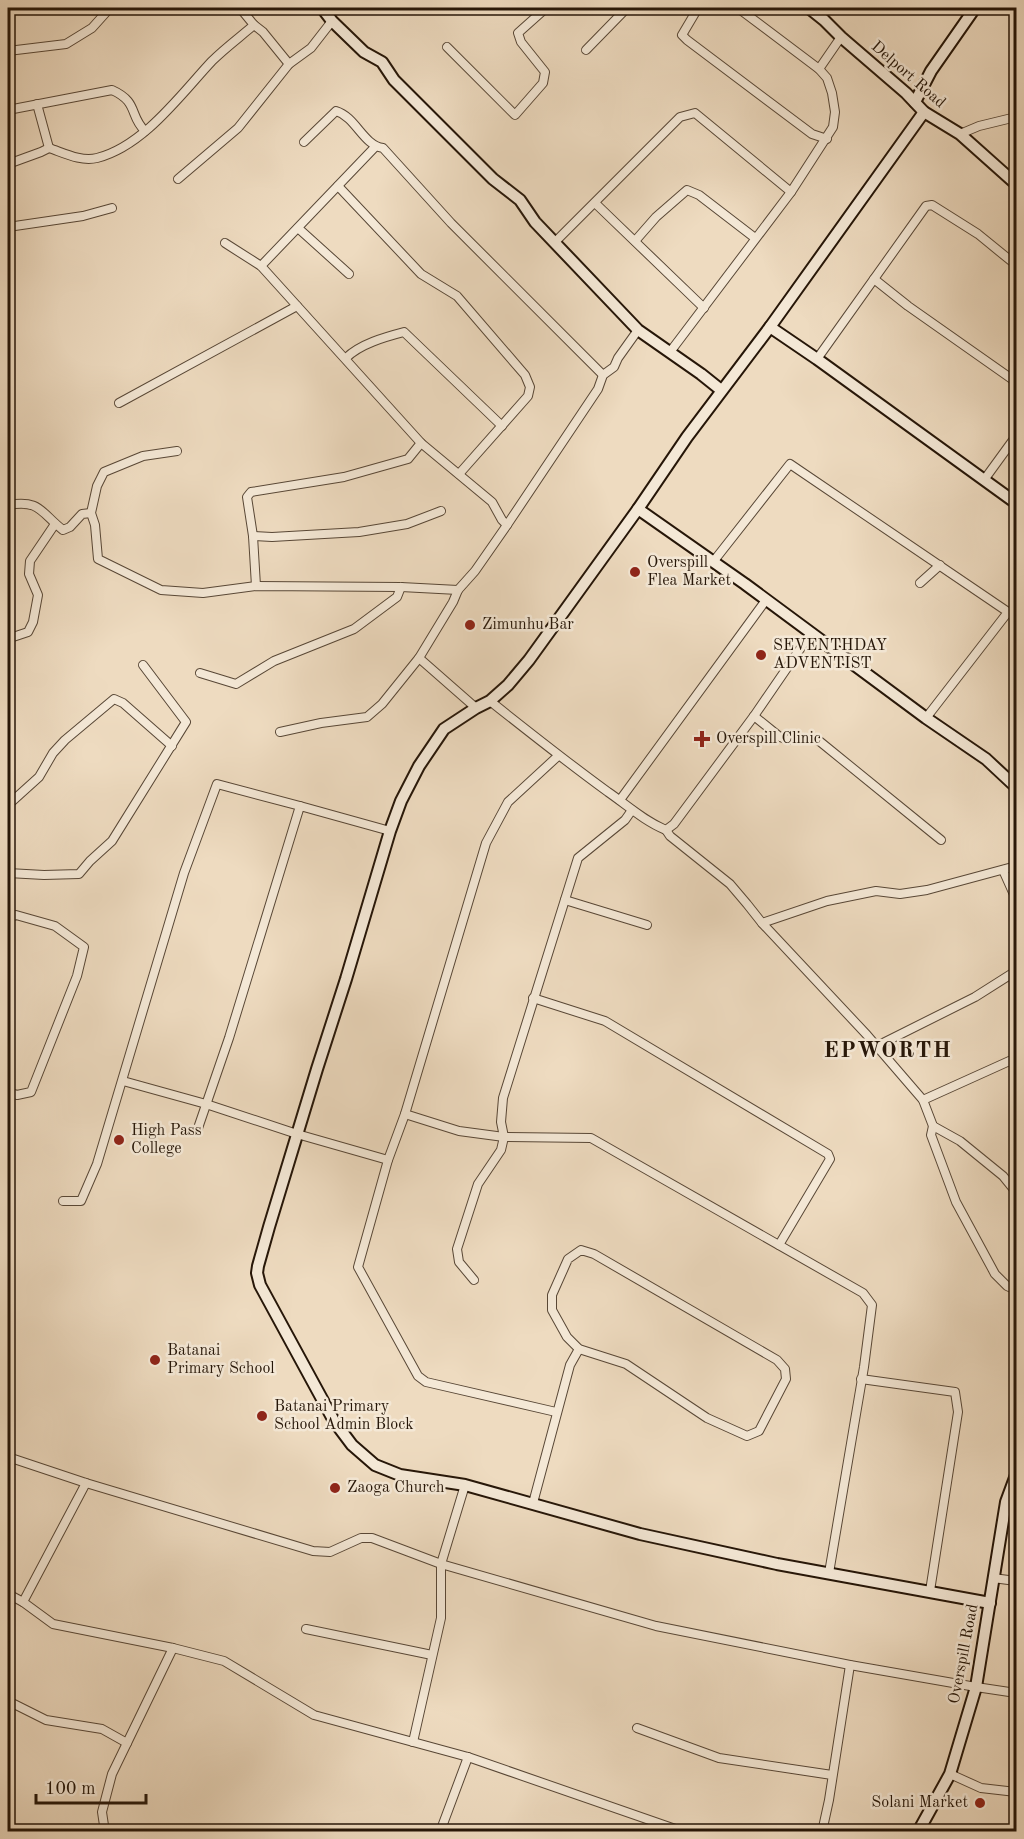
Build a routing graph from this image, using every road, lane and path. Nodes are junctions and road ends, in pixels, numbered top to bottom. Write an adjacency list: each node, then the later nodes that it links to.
1 (110, 8): 15 (street)
2 (240, 8): 11 (street)
3 (322, 8): 10 (street)
4 (627, 8): 14 (street)
5 (698, 8): 25 (street)
6 (738, 8): 17 (street)
7 (809, 8): 12 (street, Delport Road)
8 (975, 8): 18 (street)
9 (541, 9): 13 (street)
10 (332, 21): 16 (street); 41 (street)
11 (254, 25): 16 (street); 23 (street)
12 (841, 37): 17 (street); 18 (street, Delport Road)
13 (447, 47)
14 (586, 50)
15 (8, 51)
16 (289, 64): 30 (street)
17 (819, 69): 25 (street)
18 (915, 102): 21 (street, Delport Road)
19 (37, 104): 20 (street); 23 (street); 28 (street)
20 (8, 110)
21 (924, 112): 24 (street, Delport Road); 48 (street)
22 (1017, 117): 24 (street)
23 (145, 131): 28 (street)
24 (960, 134): 31 (street, Delport Road)
25 (827, 139): 33 (street)
26 (304, 142): 27 (street)
27 (375, 147): 32 (street); 53 (street)
28 (49, 148): 29 (street)
29 (8, 164)
30 (178, 179)
31 (1017, 184)
32 (338, 186): 37 (street); 57 (street)
33 (791, 192): 34 (street); 38 (street)
34 (595, 203): 39 (street); 41 (street)
35 (112, 208): 36 (street)
36 (8, 227)
37 (298, 228): 43 (street); 44 (street)
38 (755, 238): 39 (street); 47 (street)
39 (635, 241): 47 (street)
40 (225, 243): 43 (street)
41 (555, 243): 49 (street)
42 (1017, 265): 45 (street)
43 (261, 266): 46 (street)
44 (349, 274)
45 (874, 279): 52 (street); 54 (street)
46 (297, 306): 51 (street); 56 (street)
47 (704, 308): 50 (street)
48 (771, 327): 52 (street); 55 (street)
49 (638, 330): 50 (street); 53 (street)
50 (670, 352): 55 (street)
51 (346, 358): 57 (street); 59 (street)
52 (817, 358): 62 (street)
53 (603, 375): 69 (street)
54 (1017, 382)
55 (721, 390): 65 (street)
56 (119, 403)
57 (502, 426): 61 (street)
58 (1017, 435): 62 (street)
59 (421, 443): 61 (street); 70 (street)
60 (177, 451): 67 (street)
61 (459, 474): 69 (street)
62 (984, 480): 63 (street)
63 (1017, 503)
64 (8, 505): 68 (street)
65 (638, 508): 71 (street); 83 (street)
66 (441, 511): 70 (street)
67 (92, 513): 68 (street); 74 (street)
68 (55, 524): 79 (street)
69 (507, 525): 76 (street)
70 (253, 536): 74 (street)
71 (713, 562): 72 (street); 77 (street)
72 (940, 565): 73 (street); 86 (street)
73 (920, 583)
74 (256, 586): 75 (street)
75 (401, 586): 76 (street); 82 (street)
76 (458, 590): 80 (street)
77 (766, 600): 78 (street); 91 (street)
78 (811, 633): 85 (street); 86 (street)
79 (8, 637)
80 (419, 658): 84 (street); 87 (street)
81 (143, 665): 88 (street)
82 (200, 674)
83 (490, 701): 84 (street); 89 (street)
84 (476, 708): 96 (street)
85 (754, 716): 95 (street); 97 (street)
86 (926, 718): 90 (street)
87 (280, 732)
88 (172, 746): 92 (street); 100 (street)
89 (558, 756): 91 (street); 114 (street)
90 (1017, 787)
91 (620, 800): 94 (street)
92 (8, 805)
93 (300, 806): 96 (street); 110 (street); 113 (street)
94 (632, 810): 95 (street); 102 (street)
95 (666, 830): 104 (street)
96 (390, 831): 117 (street)
97 (941, 840)
98 (1017, 866): 99 (street)
99 (1003, 870): 101 (street); 104 (street)
100 (8, 873)
101 (1017, 899)
102 (565, 900): 105 (street); 107 (street)
103 (8, 918): 111 (street)
104 (762, 923): 108 (street)
105 (647, 926)
106 (1017, 971): 108 (street)
107 (533, 998): 118 (street); 122 (street)
108 (877, 1046): 112 (street)
109 (1017, 1058): 112 (street)
110 (123, 1081): 113 (street); 121 (street)
111 (8, 1092)
112 (922, 1100): 115 (street)
113 (206, 1104): 116 (street); 117 (street)
114 (405, 1114): 118 (street); 119 (street)
115 (933, 1126): 120 (street); 124 (street)
116 (197, 1131)
117 (297, 1134): 119 (street); 131 (street)
118 (504, 1137): 122 (street); 123 (street)
119 (388, 1160): 127 (street)
120 (1017, 1192)
121 (63, 1201)
122 (779, 1245): 126 (street)
123 (474, 1280)
124 (1017, 1290)
125 (579, 1349): 125 (street); 127 (street)
126 (861, 1379): 134 (street); 137 (street)
127 (556, 1412): 132 (street)
128 (8, 1457): 130 (street)
129 (1017, 1475): 135 (street, Overspill Road)
130 (86, 1483): 133 (street); 139 (street)
131 (465, 1485): 132 (street); 133 (street)
132 (533, 1503): 134 (street)
133 (441, 1564): 143 (street); 144 (street)
134 (829, 1573): 137 (street)
135 (993, 1578): 136 (street); 140 (street, Overspill Road)
136 (1017, 1581)
137 (930, 1591): 140 (street)
138 (8, 1594): 139 (street)
139 (24, 1602): 142 (street)
140 (990, 1603): 145 (street, Overspill Road)
141 (306, 1629): 143 (street)
142 (172, 1648): 149 (street); 150 (street)
143 (432, 1655): 149 (street)
144 (850, 1665): 145 (street); 153 (street)
145 (976, 1687): 146 (street); 152 (street, Overspill Road)
146 (1017, 1693)
147 (8, 1701): 150 (street)
148 (637, 1728): 153 (street)
149 (413, 1742): 151 (street)
150 (127, 1743): 155 (street)
151 (468, 1757): 156 (street); 157 (street)
152 (950, 1774): 154 (street); 159 (street, Overspill Road)
153 (832, 1775): 158 (street)
154 (1017, 1792)
155 (105, 1832)
156 (440, 1832)
157 (684, 1832)
158 (822, 1832)
159 (918, 1832)

